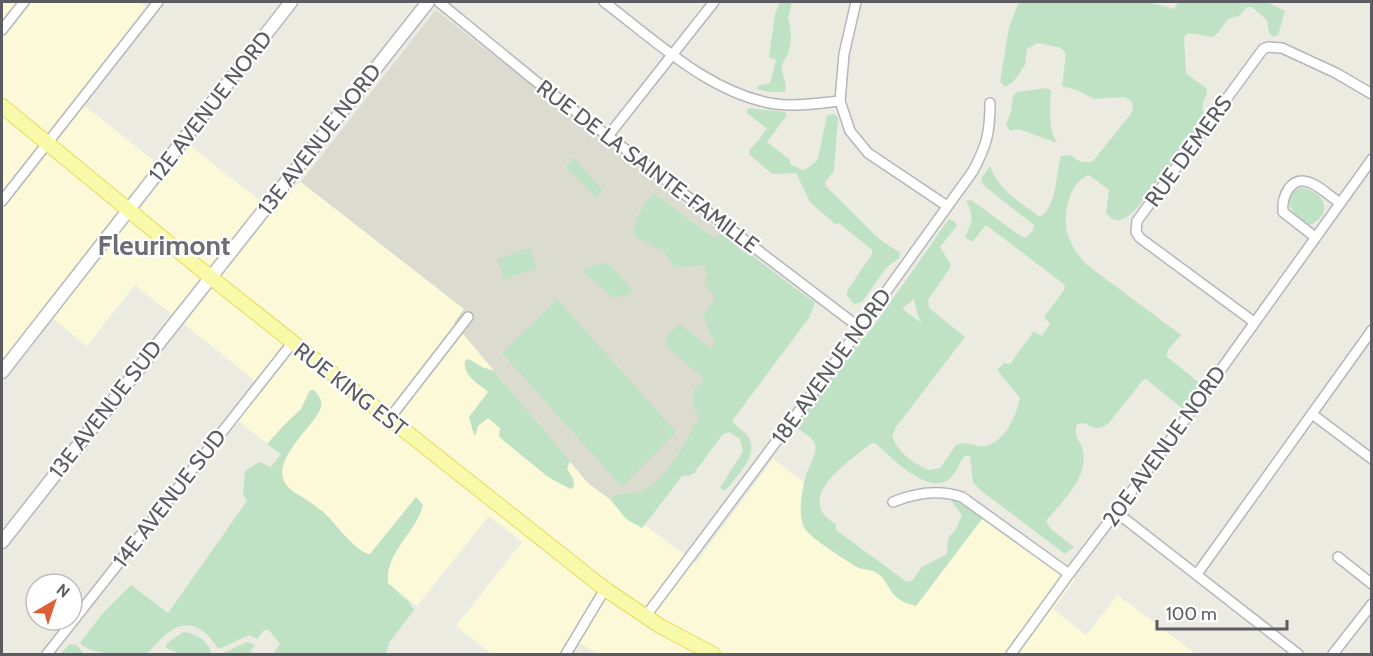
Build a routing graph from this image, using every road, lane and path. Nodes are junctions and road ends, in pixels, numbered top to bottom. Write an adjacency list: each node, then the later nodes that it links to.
1 (24, 2): 9 (street)
2 (158, 2): 16 (street)
3 (291, 2): 21 (main road, 12E AVENUE NORD)
4 (428, 2): 23 (main road, 13E AVENUE NORD)
5 (439, 2): 15 (street, RUE DE LA SAINTE-FAMILLE)
6 (604, 2): 10 (street)
7 (714, 2): 10 (street)
8 (856, 2): 12 (street)
9 (2, 30)
10 (673, 54): 12 (street); 15 (street)
11 (1371, 94): 25 (street, RUE DEMERS)
12 (840, 101): 20 (street)
13 (990, 103): 20 (street, 18E AVENUE NORD)
14 (2, 106): 16 (main road, RUE KING EST)
15 (608, 136): 26 (street, RUE DE LA SAINTE-FAMILLE)
16 (47, 143): 18 (street); 21 (main road, RUE KING EST)
17 (1371, 159): 19 (street, 20E AVENUE NORD)
18 (2, 201)
19 (1340, 203): 22 (street, 20E AVENUE NORD); 22 (street)
20 (947, 207): 26 (street, 18E AVENUE NORD)
21 (129, 210): 23 (main road, RUE KING EST); 29 (main road, 12E AVENUE NORD)
22 (1315, 237): 25 (street, 20E AVENUE NORD)
23 (210, 276): 28 (main road, RUE KING EST); 35 (main road, 13E AVENUE SUD)
24 (468, 317): 31 (street)
25 (1254, 322): 34 (street, 20E AVENUE NORD)
26 (860, 328): 42 (street, 18E AVENUE NORD)
27 (1371, 330): 30 (street)
28 (293, 342): 31 (main road, RUE KING EST); 43 (street, 14E AVENUE SUD)
29 (2, 372)
30 (1312, 414): 32 (street); 38 (street)
31 (389, 419): 40 (main road, RUE KING EST)
32 (1371, 459)
33 (893, 502): 37 (street)
34 (1116, 512): 37 (street, 20E AVENUE NORD); 38 (street)
35 (2, 542)
36 (1338, 557): 39 (street)
37 (1069, 574): 46 (street, 20E AVENUE NORD)
38 (1197, 574): 47 (street)
39 (1371, 584)
40 (605, 589): 42 (main road, RUE KING EST); 44 (street)
41 (1371, 604): 48 (street)
42 (645, 617): 45 (main road, RUE KING EST)
43 (47, 654)
44 (566, 654)
45 (713, 654)
46 (1011, 654)
47 (1298, 654)
48 (1333, 654)

